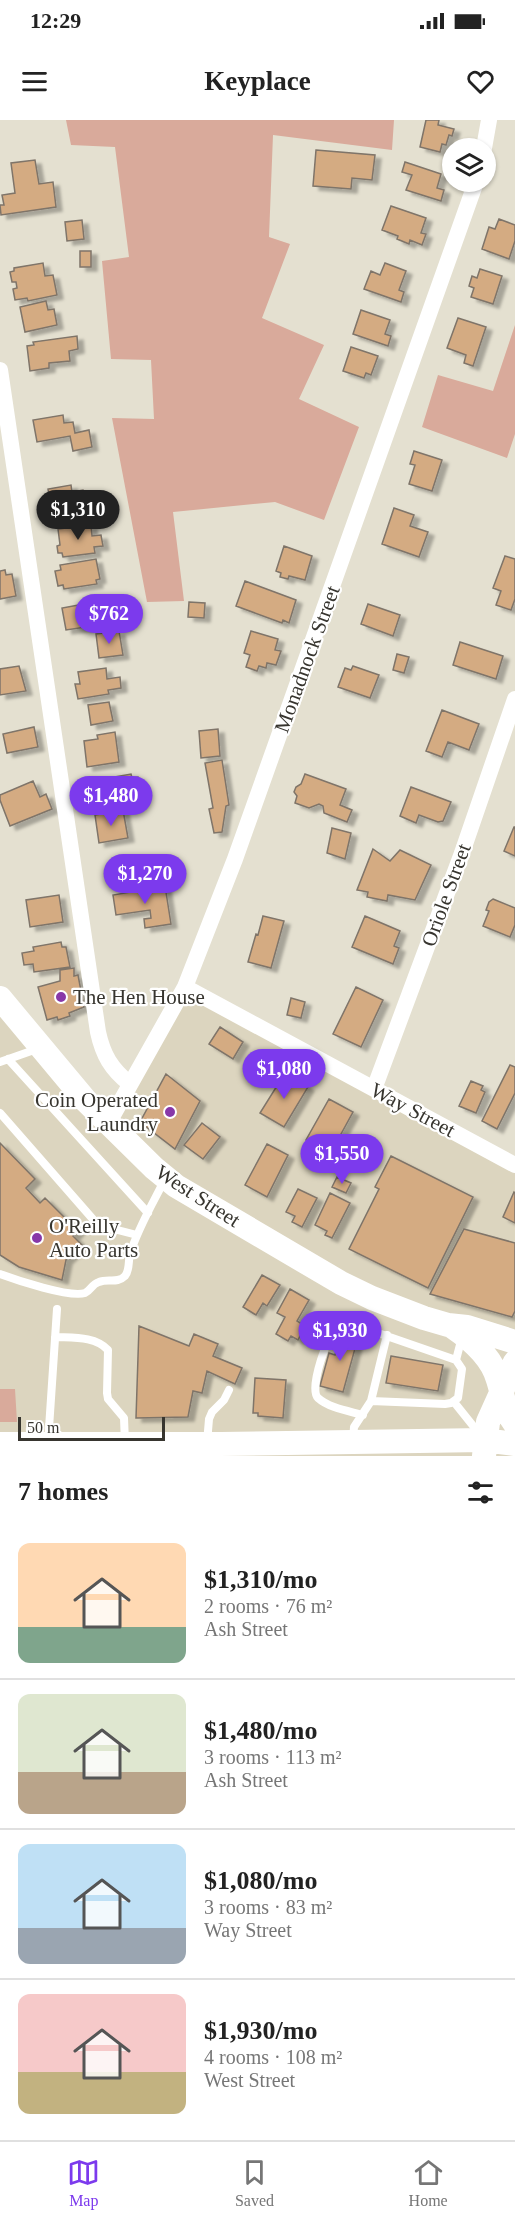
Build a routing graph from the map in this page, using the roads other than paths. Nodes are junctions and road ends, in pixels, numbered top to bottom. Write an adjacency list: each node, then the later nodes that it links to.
1 (489, 120): 2 (street)
2 (486, 138)
3 (472, 192): 6 (street, Monadnock Street)
4 (0, 370): 10 (street)
5 (515, 699): 11 (street, Oriole Street)
6 (185, 987): 10 (street, Monadnock Street); 11 (street, Way Street)
7 (0, 998): 8 (main road, West Street)
8 (40, 1048): 9 (lane); 13 (main road, West Street)
9 (4, 1060): 16 (lane)
10 (130, 1084): 13 (street, Monadnock Street)
11 (374, 1089): 14 (street, Way Street)
12 (0, 1113): 17 (lane)
13 (108, 1124): 15 (main road, West Street)
14 (515, 1165)
15 (165, 1178): 16 (lane); 20 (main road, West Street)
16 (148, 1213): 17 (lane)
17 (137, 1235): 18 (lane)
18 (0, 1274)
19 (57, 1309): 22 (lane)
20 (455, 1330): 23 (main road, West Street); 24 (lane); 27 (main road, West Street)
21 (387, 1335): 24 (lane); 28 (lane); 30 (lane)
22 (56, 1338): 33 (lane); 34 (lane)
23 (515, 1342)
24 (456, 1360): 29 (lane)
25 (515, 1362): 27 (main road)
26 (229, 1390): 37 (lane)
27 (501, 1392): 31 (main road, West Street); 38 (main road)
28 (371, 1401): 29 (lane); 30 (lane)
29 (454, 1402): 38 (lane)
30 (363, 1415): 32 (lane)
31 (515, 1424)
32 (353, 1441): 37 (main road); 38 (main road)
33 (48, 1443): 34 (main road); 35 (main road)
34 (125, 1443): 37 (main road)
35 (0, 1444)
36 (515, 1444): 38 (main road)
37 (216, 1448)
38 (484, 1448)

